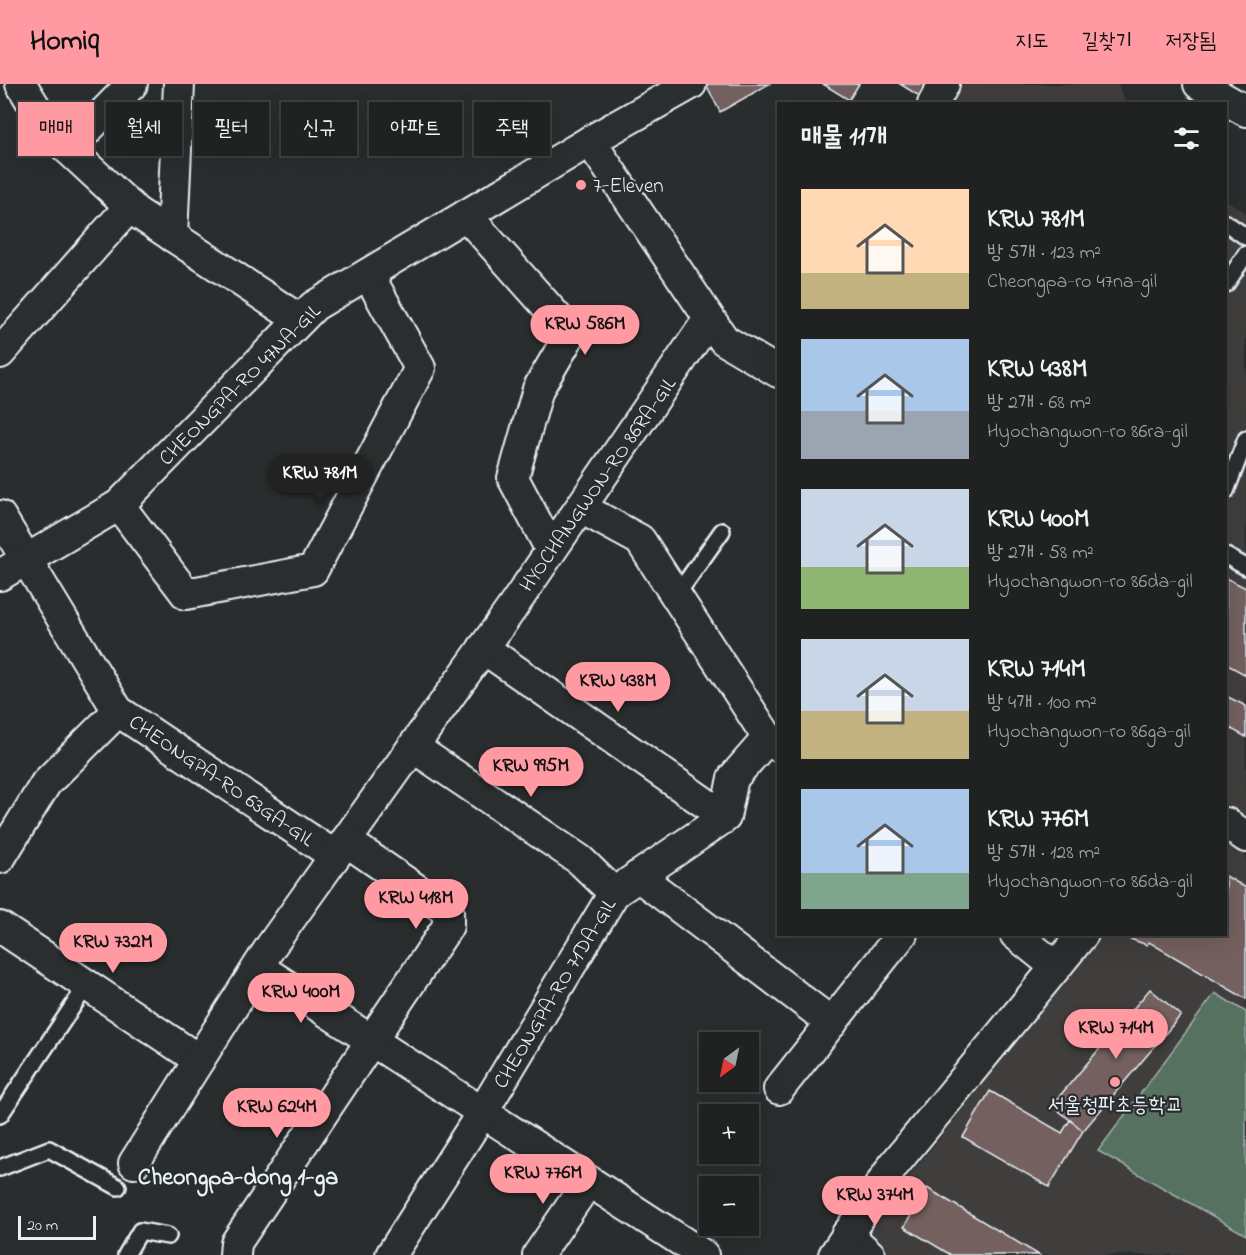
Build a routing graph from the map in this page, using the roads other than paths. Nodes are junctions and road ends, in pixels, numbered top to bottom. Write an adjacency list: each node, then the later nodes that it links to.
1 (21, 84): 7 (street)
2 (132, 84): 10 (street)
3 (179, 84): 16 (street)
4 (691, 84): 11 (street, CHEONGPA-RO 47NA-GIL)
5 (944, 84): 8 (street)
6 (1199, 84): 9 (street)
7 (32, 102)
8 (934, 102)
9 (1246, 111)
10 (94, 123)
11 (590, 141): 14 (street, CHEONGPA-RO 47NA-GIL); 21 (street)
12 (76, 156): 13 (street)
13 (130, 206): 16 (street); 23 (street)
14 (466, 216): 19 (street, CHEONGPA-RO 47NA-GIL); 31 (street)
15 (1227, 224): 17 (lane)
16 (172, 236): 22 (street)
17 (1246, 237)
18 (1246, 254): 20 (lane)
19 (368, 274): 22 (street, CHEONGPA-RO 47NA-GIL); 27 (street)
20 (1227, 282)
21 (709, 319): 24 (street); 28 (street, HYOCHANGWON-RO 86RA-GIL)
22 (300, 320): 27 (street, CHEONGPA-RO 47NA-GIL)
23 (0, 353)
24 (777, 371)
25 (1246, 439): 26 (lane)
26 (1227, 487)
27 (119, 505): 33 (street, CHEONGPA-RO 47NA-GIL)
28 (581, 508): 31 (street, HYOCHANGWON-RO 86RA-GIL); 36 (street)
29 (0, 516): 33 (street, CHEONGPA-RO 63GA-GIL)
30 (722, 531): 36 (lane)
31 (551, 550): 37 (street, HYOCHANGWON-RO 86RA-GIL)
32 (1227, 557): 34 (lane)
33 (27, 559): 35 (street, CHEONGPA-RO 47NA-GIL); 38 (street, CHEONGPA-RO 63GA-GIL)
34 (1246, 567)
35 (0, 575)
36 (676, 596): 39 (street)
37 (483, 648): 40 (street, HYOCHANGWON-RO 86RA-GIL); 41 (street)
38 (118, 711): 44 (street, CHEONGPA-RO 63GA-GIL); 45 (street)
39 (773, 742): 41 (street)
40 (413, 747): 44 (street, HYOCHANGWON-RO 86RA-GIL); 46 (street)
41 (725, 817): 46 (street, CHEONGPA-RO 71DA-GIL)
42 (1227, 824): 43 (street)
43 (1246, 837)
44 (340, 849): 52 (street, HYOCHANGWON-RO 86RA-GIL); 55 (street)
45 (0, 858)
46 (626, 885): 54 (street); 58 (street, CHEONGPA-RO 71DA-GIL)
47 (0, 927): 53 (street)
48 (900, 936): 54 (street)
49 (1017, 936): 51 (street)
50 (1081, 936): 51 (street)
51 (1056, 967): 64 (street)
52 (258, 968): 55 (street); 56 (street, HYOCHANGWON-RO 86RA-GIL)
53 (87, 985): 56 (street); 59 (lane)
54 (832, 1023): 57 (street)
55 (371, 1041): 58 (street); 67 (street)
56 (199, 1060): 61 (street, HYOCHANGWON-RO 86RA-GIL)
57 (779, 1089)
58 (482, 1113): 62 (street); 68 (street, CHEONGPA-RO 71DA-GIL)
59 (0, 1115)
60 (0, 1168): 61 (lane)
61 (126, 1175)
62 (588, 1182): 65 (street); 69 (street)
63 (168, 1236): 66 (lane)
64 (840, 1245): 70 (street)
65 (693, 1252)
66 (126, 1255)
67 (235, 1255)
68 (391, 1255)
69 (538, 1255)
70 (870, 1255)

